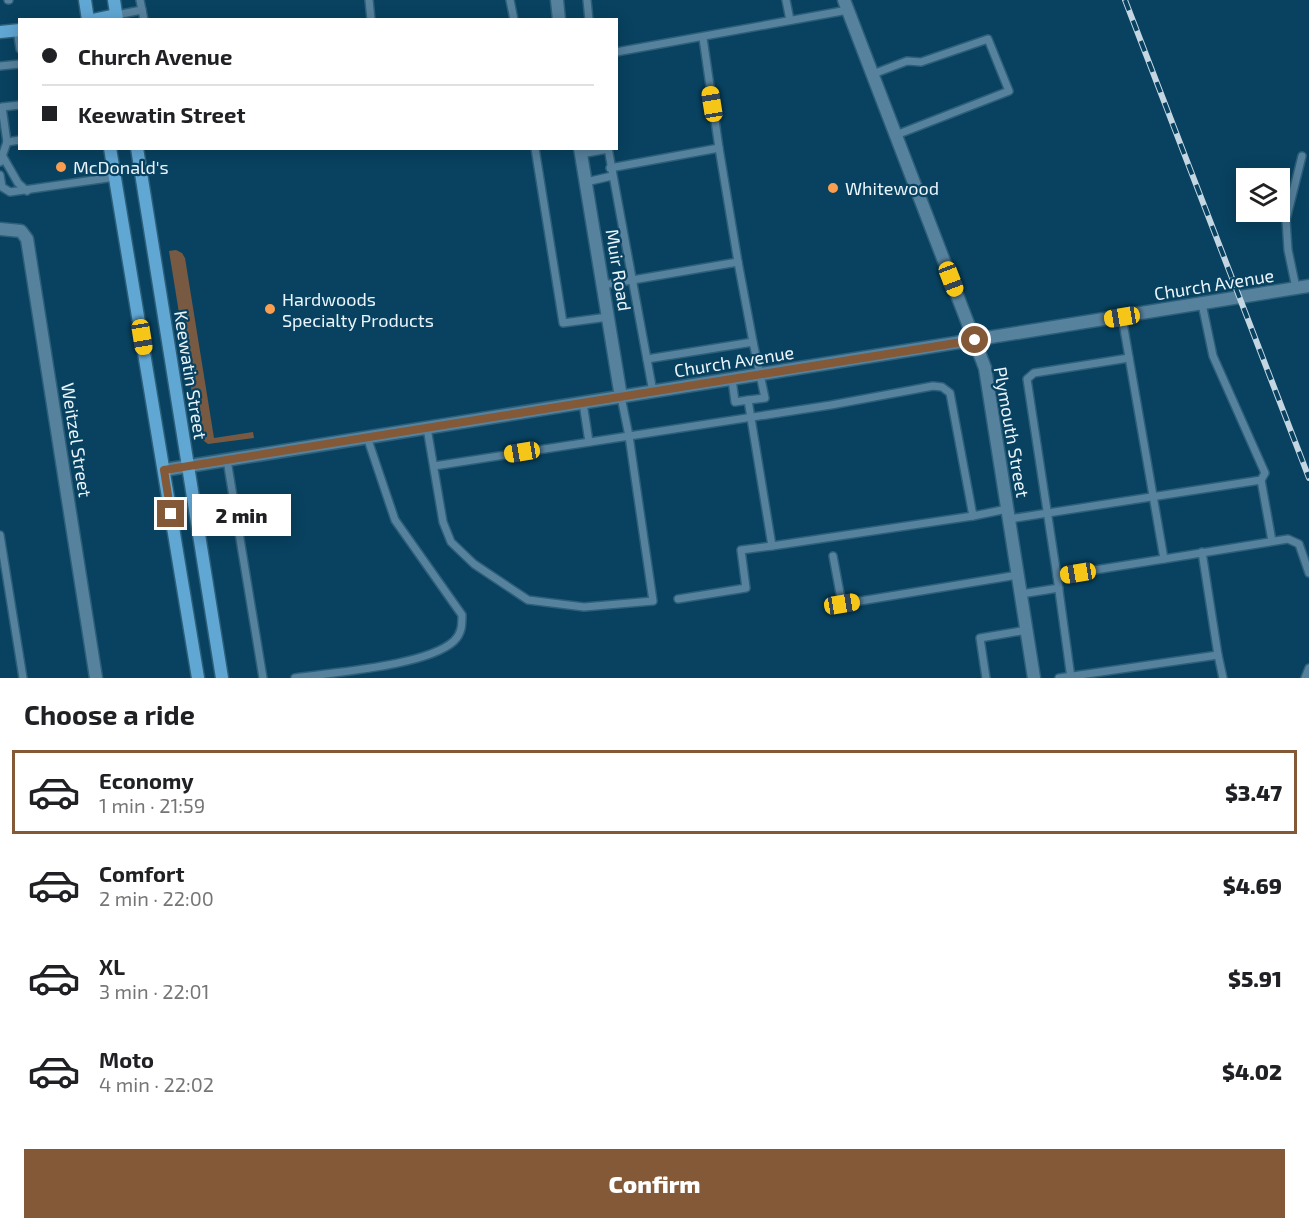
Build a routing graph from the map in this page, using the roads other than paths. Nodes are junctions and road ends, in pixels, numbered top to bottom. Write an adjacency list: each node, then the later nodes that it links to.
1 (85, 0): 12 (main road)
2 (114, 0): 11 (main road)
3 (140, 0): 10 (lane)
4 (369, 0): 14 (lane)
5 (510, 0): 15 (lane)
6 (556, 0): 16 (street)
7 (587, 0): 17 (lane)
8 (786, 0): 18 (lane)
9 (846, 5): 18 (lane); 25 (street, Plymouth Street)
10 (142, 10): 11 (lane); 13 (lane)
11 (117, 17)
12 (90, 18)
13 (144, 18)
14 (371, 18)
15 (513, 18)
16 (560, 18)
17 (589, 18)
18 (790, 20): 21 (lane)
19 (18, 30): 20 (main road)
20 (0, 32)
21 (703, 38): 22 (lane); 32 (lane)
22 (618, 52)
23 (18, 64): 24 (lane)
24 (0, 66)
25 (873, 74): 29 (street, Plymouth Street); 29 (lane)
26 (0, 98): 28 (lane)
27 (18, 105): 28 (lane)
28 (1, 108): 31 (lane)
29 (896, 135): 55 (street, Plymouth Street)
30 (18, 140): 31 (lane)
31 (7, 142): 39 (lane)
32 (719, 148): 40 (lane); 47 (lane)
33 (110, 150): 43 (main road)
34 (137, 150): 71 (main road, Keewatin Street)
35 (535, 150): 53 (lane)
36 (608, 150): 40 (lane)
37 (581, 151): 44 (street, Muir Road)
38 (1302, 156): 51 (lane)
39 (1, 158): 45 (lane)
40 (610, 168): 42 (lane)
41 (0, 175): 45 (lane)
42 (612, 176): 44 (lane); 48 (lane)
43 (115, 177): 45 (lane); 73 (main road)
44 (586, 182): 49 (street, Muir Road)
45 (27, 191)
46 (0, 230): 98 (street, Weitzel Street)
47 (738, 262): 48 (lane); 56 (lane)
48 (631, 280): 49 (lane); 57 (lane)
49 (603, 285): 53 (street, Muir Road)
50 (1309, 286): 51 (street, Church Avenue)
51 (1296, 288): 52 (street, Church Avenue)
52 (1202, 304): 54 (street, Church Avenue); 74 (lane)
53 (608, 317): 62 (street, Muir Road)
54 (1122, 317): 55 (street, Church Avenue); 58 (lane)
55 (975, 340): 59 (street, Church Avenue); 76 (street, Plymouth Street)
56 (753, 342): 57 (lane); 59 (lane)
57 (647, 358): 61 (lane)
58 (1130, 358): 75 (lane); 77 (lane)
59 (760, 375): 60 (street, Church Avenue); 63 (lane)
60 (732, 379): 61 (street, Church Avenue); 63 (lane)
61 (653, 392): 62 (street, Church Avenue)
62 (621, 397): 64 (street, Church Avenue); 67 (lane)
63 (748, 400): 65 (lane)
64 (583, 403): 66 (street, Church Avenue); 69 (lane)
65 (750, 417): 67 (lane); 78 (lane); 81 (lane)
66 (427, 428): 68 (street, Church Avenue); 72 (lane)
67 (630, 435): 69 (lane); 72 (lane)
68 (367, 437): 70 (street, Church Avenue); 102 (lane)
69 (589, 442): 72 (lane)
70 (227, 460): 71 (street, Church Avenue); 101 (lane)
71 (188, 466): 73 (street, Church Avenue); 100 (main road, Keewatin Street)
72 (434, 466)
73 (164, 470): 99 (main road)
74 (1261, 480): 75 (lane); 80 (lane)
75 (1153, 498): 77 (lane); 84 (lane)
76 (1008, 514): 77 (lane); 78 (lane); 86 (street, Plymouth Street)
77 (1047, 514): 87 (lane)
78 (973, 516): 81 (lane)
79 (0, 535): 90 (lane)
80 (1272, 541): 82 (lane); 85 (lane)
81 (772, 546): 92 (lane)
82 (1202, 552): 84 (lane); 94 (lane)
83 (834, 556): 86 (lane)
84 (1164, 559): 87 (lane)
85 (1309, 573)
86 (1018, 575): 89 (street, Plymouth Street)
87 (1057, 576): 88 (lane)
88 (1059, 588): 89 (lane); 96 (lane)
89 (1021, 594): 93 (street, Plymouth Street)
90 (10, 597): 91 (lane); 97 (lane)
91 (0, 599)
92 (678, 599)
93 (1027, 630): 103 (lane); 104 (street, Plymouth Street)
94 (1218, 655): 96 (lane); 106 (lane)
95 (1309, 668): 107 (lane)
96 (1071, 677): 105 (lane)
97 (23, 678)
98 (96, 678)
99 (198, 678)
100 (222, 678)
101 (263, 678)
102 (295, 678)
103 (987, 678)
104 (1035, 678)
105 (1059, 678)
106 (1223, 678)
107 (1305, 678)

